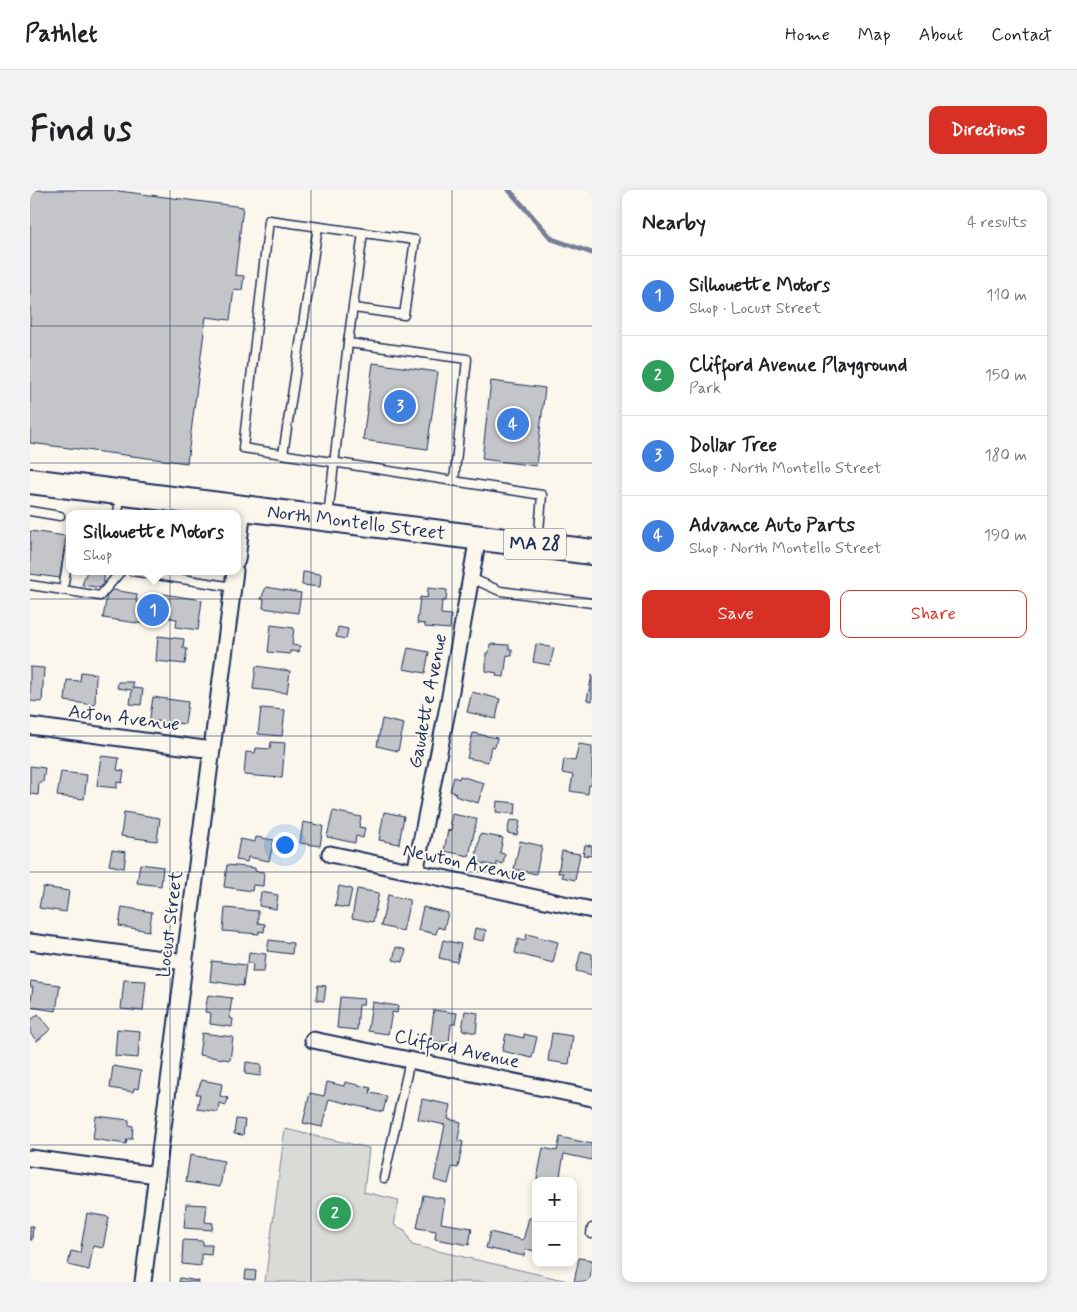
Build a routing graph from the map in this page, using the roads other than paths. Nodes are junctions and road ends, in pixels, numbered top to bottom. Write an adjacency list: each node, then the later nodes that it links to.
1 (318, 227): 2 (lane); 5 (lane); 5 (lane)
2 (363, 233): 3 (lane); 3 (lane)
3 (354, 308): 4 (lane)
4 (348, 343): 6 (lane); 8 (lane)
5 (283, 454): 6 (lane)
6 (334, 461): 8 (lane); 13 (lane)
7 (30, 480): 9 (main road, North Montello Street / MA 28)
8 (454, 481): 16 (lane)
9 (120, 503): 10 (main road, North Montello Street / MA 28)
10 (243, 508): 13 (main road, North Montello Street / MA 28); 14 (street)
11 (30, 511): 12 (lane)
12 (60, 516)
13 (328, 518): 15 (main road, North Montello Street / MA 28)
14 (241, 524)
15 (478, 537): 16 (main road, North Montello Street / MA 28); 22 (street, Gaudette Avenue)
16 (538, 545): 17 (main road, North Montello Street / MA 28)
17 (592, 552)
18 (66, 570): 25 (lane)
19 (118, 575): 25 (lane)
20 (157, 575): 24 (lane)
21 (234, 575): 24 (street, Locust Street)
22 (471, 578): 26 (lane); 30 (street, Gaudette Avenue)
23 (30, 585): 25 (lane)
24 (233, 587): 28 (street, Locust Street)
25 (63, 590)
26 (592, 603)
27 (30, 726): 28 (street, Acton Avenue)
28 (212, 750): 33 (street, Locust Street)
29 (330, 854): 30 (street, Newton Avenue)
30 (415, 873): 31 (street, Newton Avenue)
31 (592, 910)
32 (30, 942): 33 (street)
33 (185, 962): 38 (street, Locust Street)
34 (313, 1040): 35 (street, Clifford Avenue)
35 (410, 1060): 36 (street, Clifford Avenue); 39 (lane)
36 (592, 1098)
37 (30, 1158): 38 (street)
38 (157, 1175): 40 (street, Locust Street)
39 (384, 1178)
40 (143, 1282)

